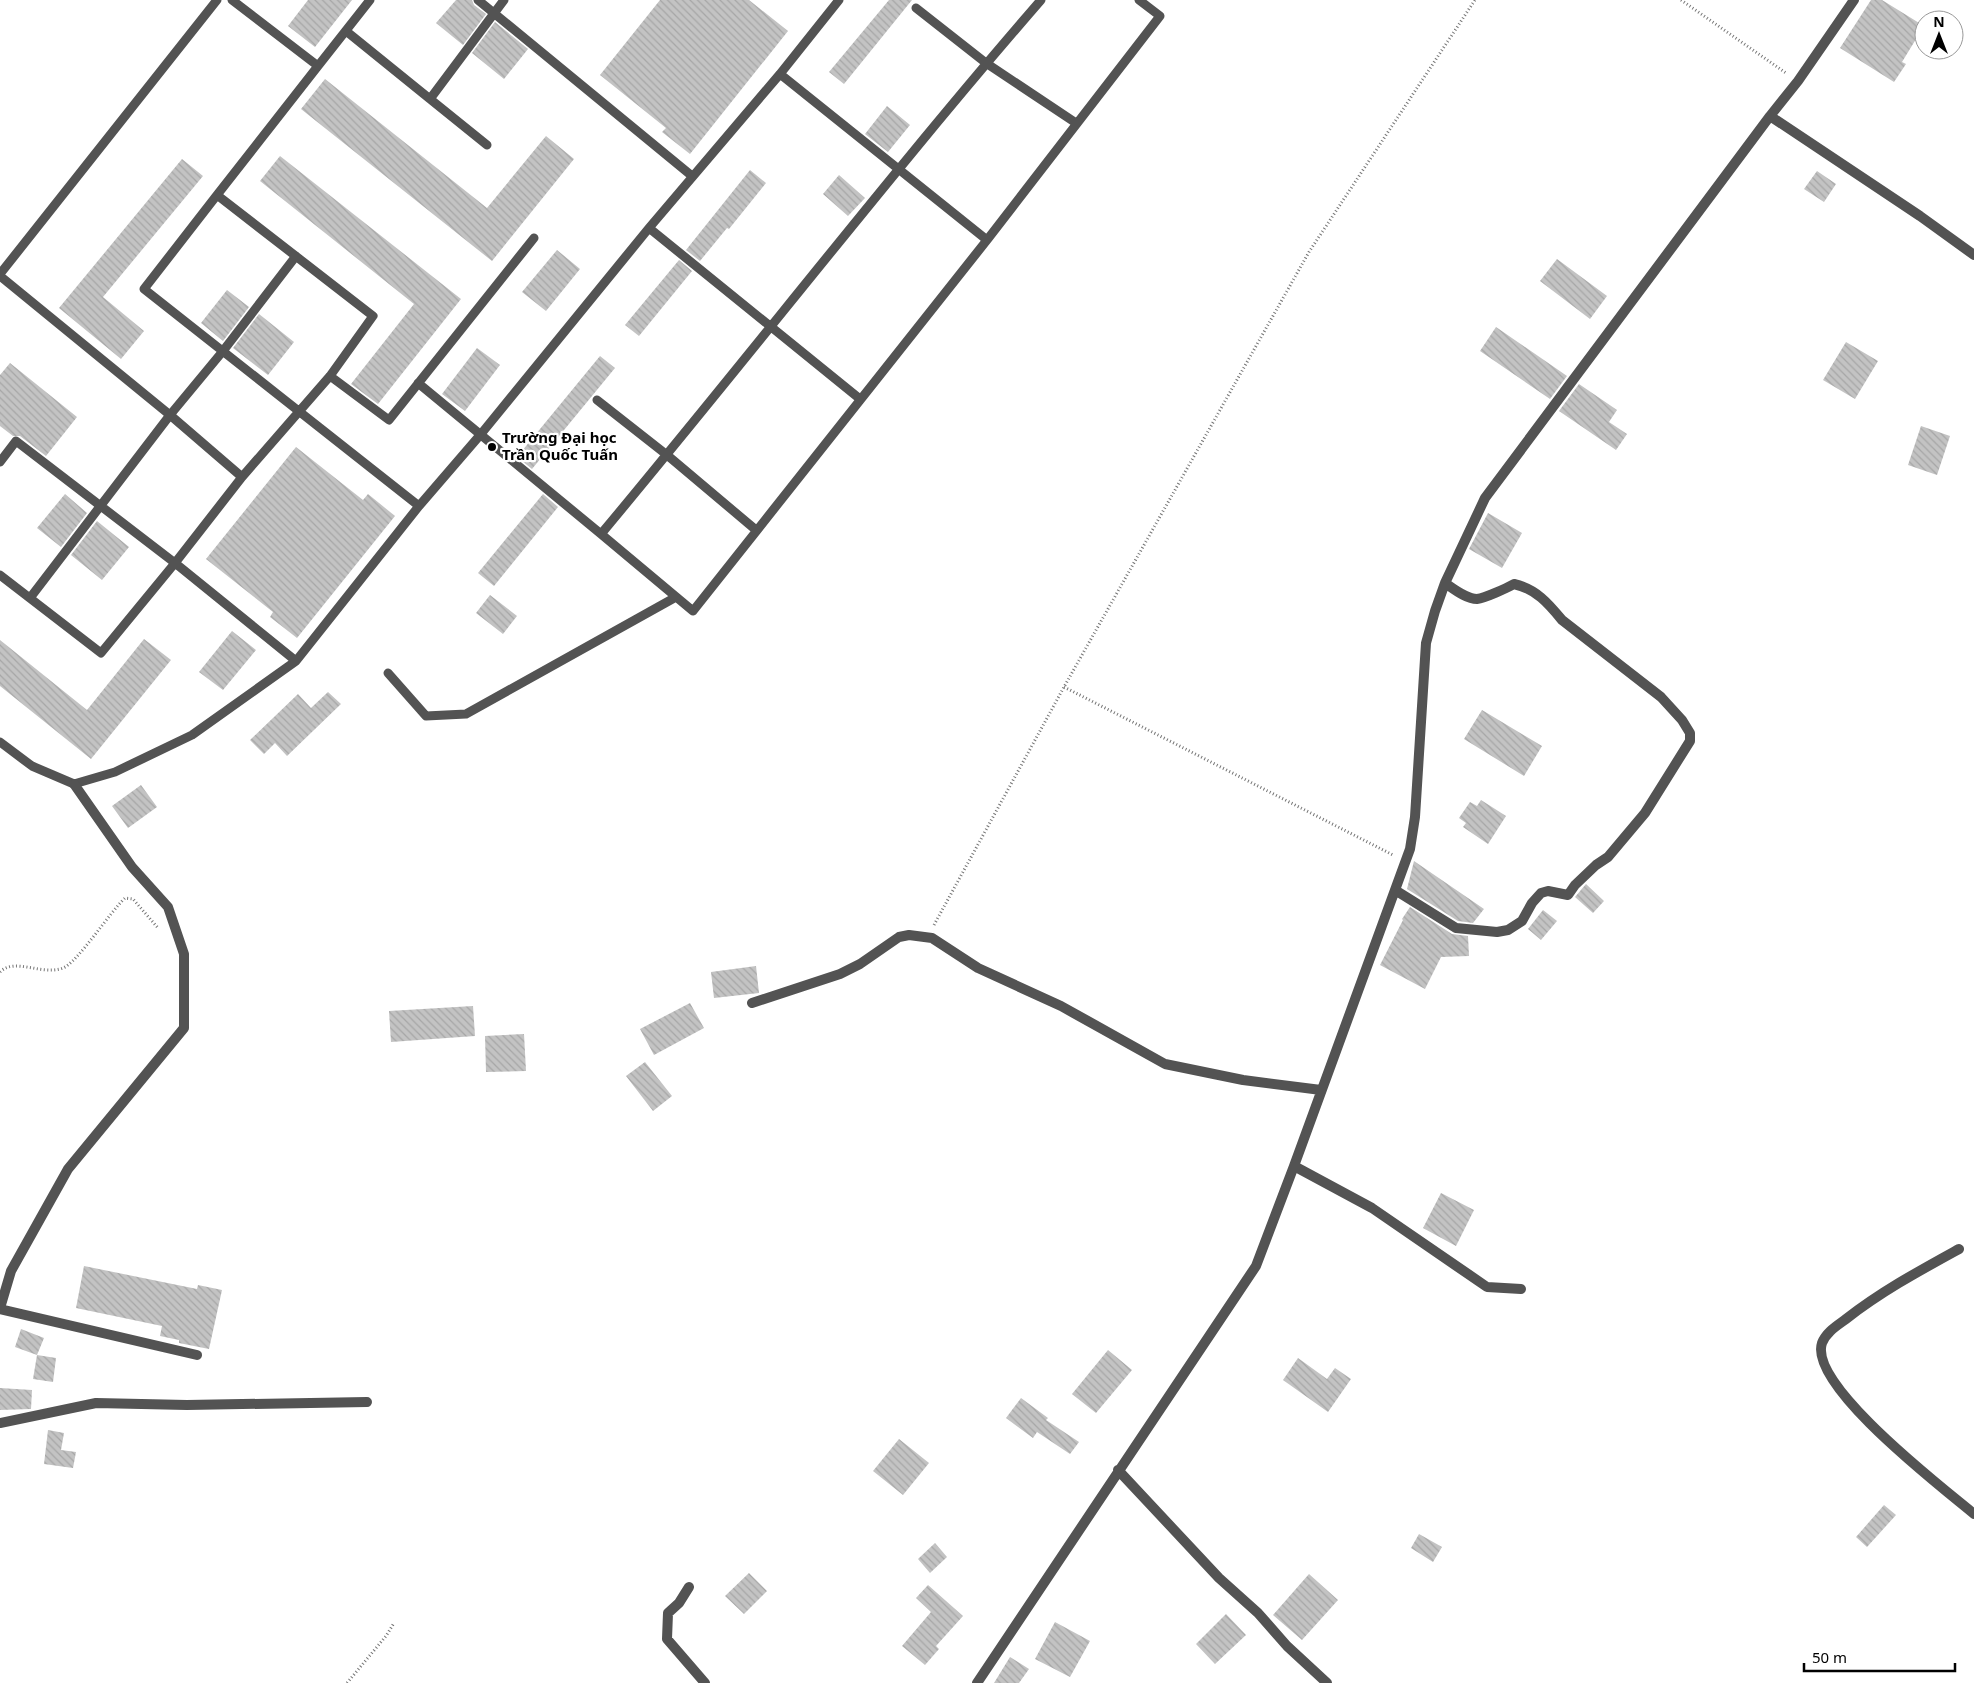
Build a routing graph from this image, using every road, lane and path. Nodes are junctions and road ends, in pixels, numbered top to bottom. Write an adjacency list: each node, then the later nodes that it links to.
1 (217, 0): 31 (lane)
2 (232, 0): 16 (lane)
3 (370, 0): 14 (lane)
4 (478, 0): 13 (lane)
5 (504, 0): 13 (lane)
6 (839, 0): 17 (lane)
7 (1041, 0): 15 (lane)
8 (1139, 0): 21 (lane)
9 (1475, 0): 56 (path)
10 (1682, 0): 18 (path)
11 (1854, 0): 18 (street)
12 (916, 8): 15 (lane)
13 (494, 13): 19 (lane); 24 (lane)
14 (346, 31): 16 (lane); 19 (lane)
15 (986, 63): 21 (lane); 23 (lane)
16 (318, 66): 25 (lane)
17 (780, 74): 23 (lane); 24 (lane)
18 (1798, 81): 20 (street)
19 (430, 99): 22 (lane)
20 (1770, 116): 29 (street); 51 (street)
21 (1076, 123): 28 (lane)
22 (487, 145)
23 (898, 169): 28 (lane); 33 (lane)
24 (692, 176): 26 (lane)
25 (217, 194): 30 (lane); 34 (lane)
26 (649, 228): 33 (lane); 41 (lane)
27 (534, 238): 36 (lane)
28 (987, 240): 37 (lane)
29 (1974, 255)
30 (296, 256): 34 (lane); 35 (lane)
31 (3, 263): 32 (lane)
32 (0, 275): 40 (lane)
33 (770, 327): 37 (lane); 42 (lane)
34 (223, 351): 39 (lane); 40 (lane)
35 (330, 376): 36 (lane); 39 (lane)
36 (418, 383): 41 (lane)
37 (860, 399): 47 (lane)
38 (597, 400): 42 (lane)
39 (298, 411): 44 (lane); 45 (lane)
40 (170, 415): 44 (lane); 46 (lane)
41 (481, 434): 45 (lane); 48 (lane)
42 (667, 455): 47 (lane); 48 (lane)
43 (0, 462): 46 (lane)
44 (242, 477): 49 (lane)
45 (419, 506): 54 (lane)
46 (101, 507): 49 (lane); 53 (lane)
47 (756, 530): 52 (lane)
48 (601, 534): 52 (lane)
49 (175, 563): 53 (lane); 54 (lane)
50 (0, 575): 53 (lane)
51 (1445, 583): 59 (street); 60 (street)
52 (676, 597): 55 (lane)
53 (30, 598)
54 (296, 661): 58 (lane)
55 (388, 673)
56 (1064, 687): 59 (path); 62 (path)
57 (0, 742): 58 (lane)
58 (74, 784): 69 (street)
59 (1406, 861): 60 (street)
60 (1395, 890): 65 (street)
61 (162, 933): 63 (path)
62 (927, 937): 64 (street); 65 (street)
63 (0, 972)
64 (752, 1003)
65 (1321, 1090): 66 (street)
66 (1294, 1166): 68 (street); 73 (street)
67 (1959, 1249): 74 (street)
68 (1521, 1290)
69 (0, 1308): 70 (street)
70 (197, 1355)
71 (367, 1402): 72 (street)
72 (0, 1423)
73 (1118, 1470): 79 (street); 80 (street)
74 (1974, 1514)
75 (689, 1587): 78 (street)
76 (394, 1623): 77 (path)
77 (347, 1683)
78 (706, 1683)
79 (977, 1683)
80 (1328, 1683)

